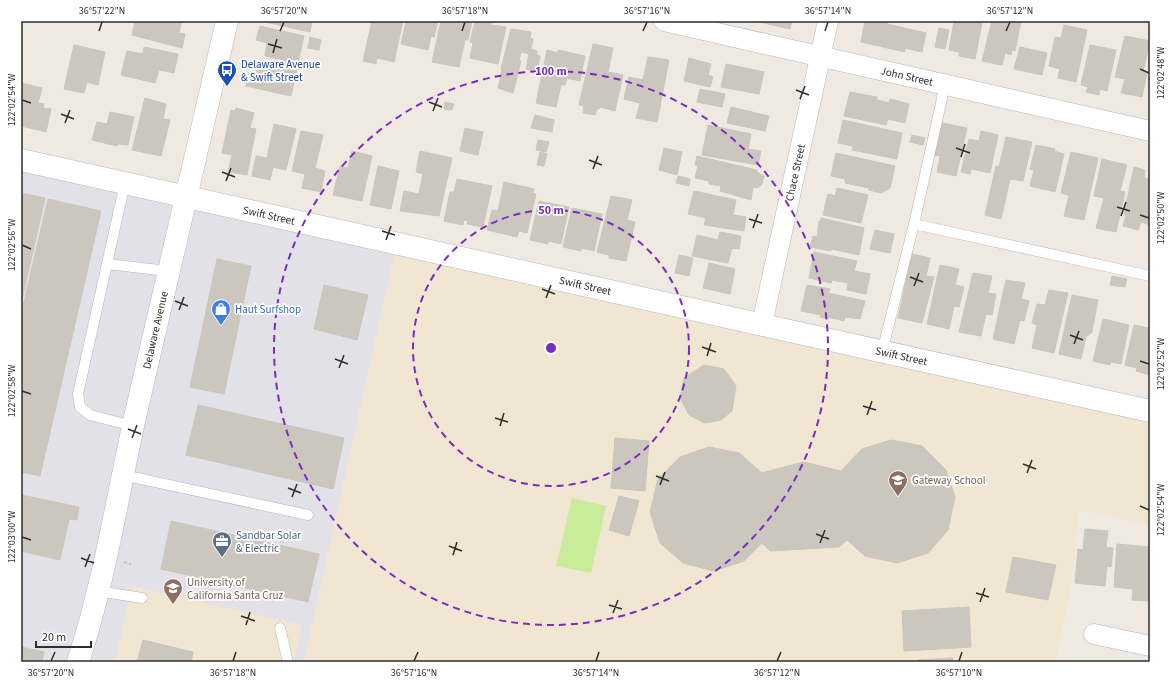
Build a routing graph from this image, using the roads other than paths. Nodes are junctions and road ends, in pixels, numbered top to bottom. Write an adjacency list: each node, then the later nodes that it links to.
1 (227, 21): 9 (street, Delaware Avenue)
2 (664, 21): 4 (street, John Street)
3 (828, 21): 4 (street, Chace Street)
4 (820, 56): 5 (street, John Street); 14 (street, Chace Street)
5 (945, 85): 6 (street, John Street); 10 (lane)
6 (1150, 131)
7 (21, 160): 8 (street, Swift Street)
8 (125, 183): 9 (street, Swift Street); 11 (lane)
9 (186, 198): 12 (street, Delaware Avenue); 14 (street, Swift Street)
10 (914, 224): 13 (lane); 15 (lane)
11 (107, 264): 12 (lane); 17 (lane)
12 (168, 271): 17 (street, Delaware Avenue)
13 (1150, 276)
14 (762, 324): 15 (street, Swift Street)
15 (882, 352): 16 (street, Swift Street)
16 (1150, 411)
17 (133, 426): 18 (street, Delaware Avenue)
18 (123, 475): 19 (lane); 20 (street, Delaware Avenue)
19 (308, 515)
20 (97, 591): 21 (lane); 24 (street, Delaware Avenue)
21 (142, 598)
22 (280, 628): 28 (lane)
23 (1094, 634): 25 (street)
24 (86, 640): 26 (street, Delaware Avenue); 27 (street, Delaware Avenue)
25 (1150, 646)
26 (78, 662)
27 (83, 662)
28 (288, 662)

